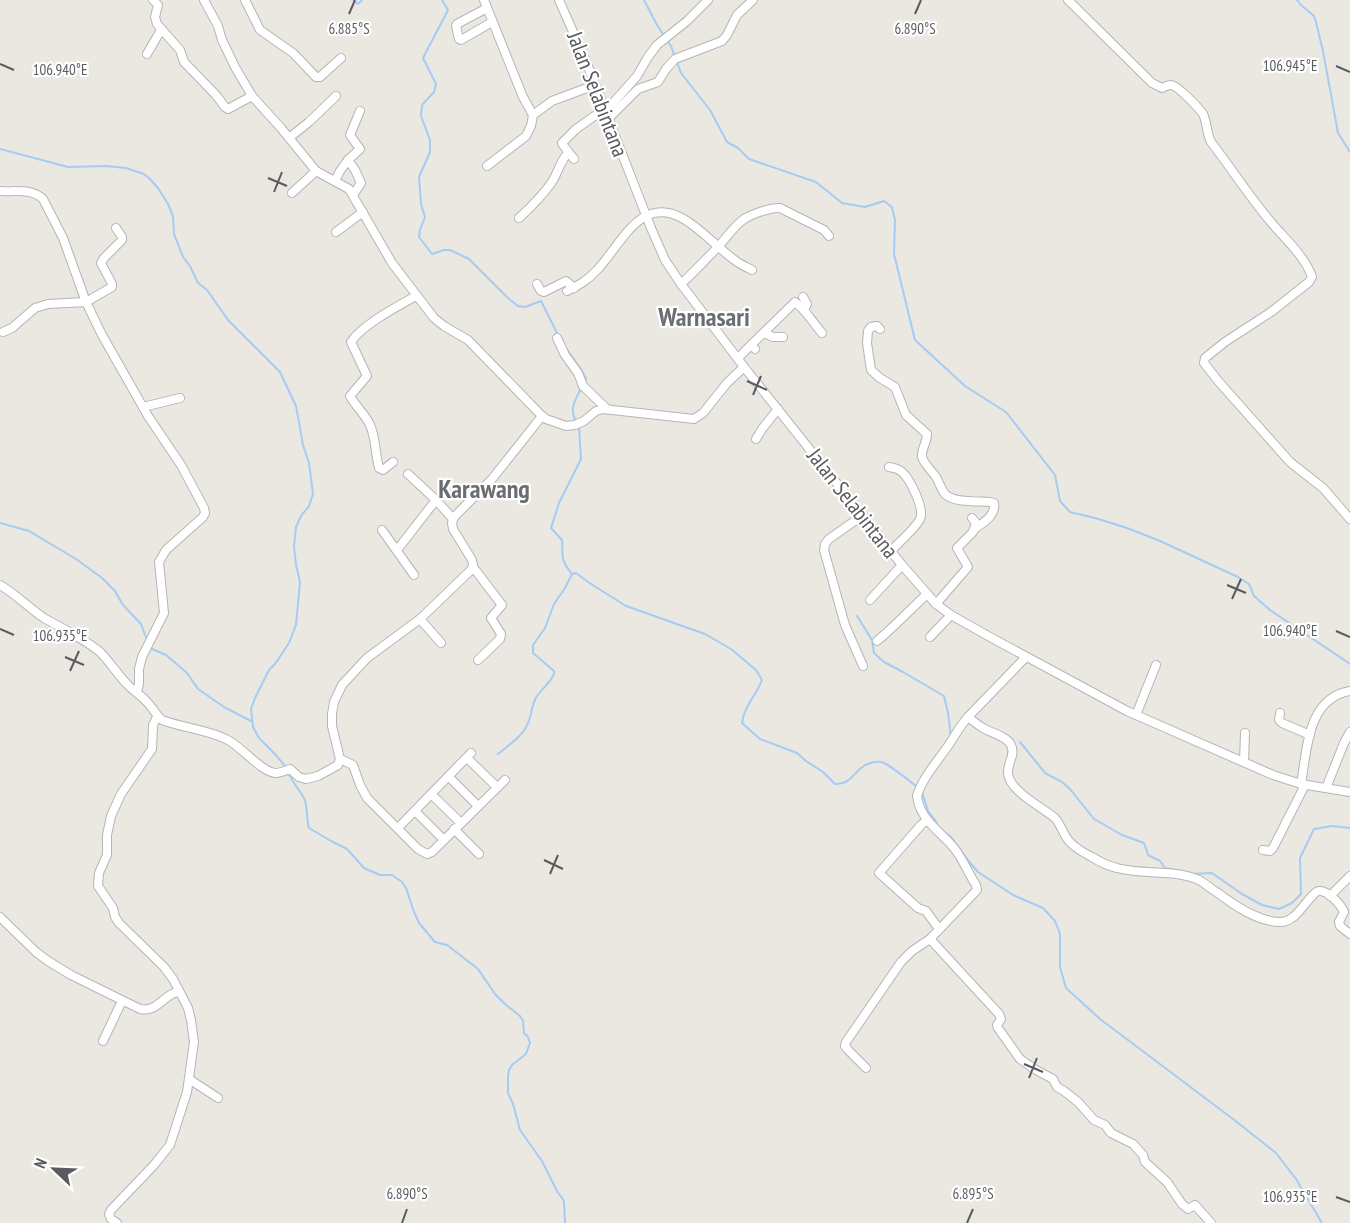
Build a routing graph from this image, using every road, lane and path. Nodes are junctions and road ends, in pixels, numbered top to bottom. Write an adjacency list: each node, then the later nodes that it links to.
1 (153, 0): 10 (street)
2 (204, 0): 14 (street)
3 (245, 0): 12 (street)
4 (559, 0): 13 (street, Jalan Selabintana)
5 (708, 0): 16 (street)
6 (753, 0): 19 (street)
7 (1068, 0): 63 (street)
8 (486, 4): 9 (street); 9 (street)
9 (492, 22): 18 (street)
10 (161, 30): 11 (street); 14 (street)
11 (147, 54)
12 (341, 58)
13 (595, 85): 16 (street, Jalan Selabintana); 18 (street)
14 (252, 96): 20 (street)
15 (336, 96): 20 (street)
16 (605, 109): 19 (street, Jalan Selabintana); 30 (street)
17 (360, 111): 21 (street)
18 (533, 115): 22 (street)
19 (609, 118): 29 (street, Jalan Selabintana)
20 (289, 138): 23 (street)
21 (348, 160): 24 (street); 27 (street)
22 (487, 166)
23 (316, 171): 24 (street); 26 (street)
24 (335, 181): 27 (street)
25 (0, 191): 40 (street)
26 (292, 193)
27 (353, 195): 28 (street)
28 (363, 212): 32 (street); 38 (street)
29 (646, 214): 34 (street); 36 (street); 37 (street, Jalan Selabintana)
30 (519, 218)
31 (116, 228): 40 (street)
32 (336, 232)
33 (829, 236): 34 (street)
34 (718, 246): 35 (street); 37 (street)
35 (752, 270)
36 (537, 284)
37 (681, 284): 48 (street, Jalan Selabintana)
38 (416, 296): 54 (street); 56 (street)
39 (803, 297): 41 (street)
40 (86, 302): 43 (street); 51 (street)
41 (804, 310): 44 (street); 45 (street)
42 (880, 329): 65 (street)
43 (3, 332)
44 (764, 333): 46 (street); 48 (street)
45 (822, 333)
46 (783, 337)
47 (557, 338): 53 (street)
48 (738, 358): 49 (street, Jalan Selabintana)
49 (744, 367): 52 (street, Jalan Selabintana); 53 (street)
50 (180, 398): 51 (street)
51 (143, 407): 85 (street)
52 (778, 408): 55 (street); 60 (street, Jalan Selabintana)
53 (607, 409): 54 (street)
54 (542, 416): 62 (street)
55 (756, 439)
56 (393, 462)
57 (889, 466): 67 (street)
58 (408, 474): 59 (street)
59 (435, 500): 62 (street); 66 (street)
60 (863, 515): 67 (street, Jalan Selabintana); 83 (street)
61 (972, 518): 65 (street)
62 (453, 519): 69 (street)
63 (1350, 519)
64 (382, 530): 66 (street)
65 (974, 530): 74 (street)
66 (397, 550): 70 (street)
67 (891, 551): 68 (street, Jalan Selabintana)
68 (902, 565): 72 (street, Jalan Selabintana); 73 (street)
69 (473, 567): 76 (street); 81 (street)
70 (414, 574)
71 (0, 585): 85 (street)
72 (927, 594): 74 (street, Jalan Selabintana); 78 (street)
73 (870, 600)
74 (936, 604): 75 (street, Jalan Selabintana)
75 (951, 615): 77 (street); 80 (street, Jalan Selabintana)
76 (420, 619): 79 (street); 93 (street)
77 (930, 637)
78 (877, 641)
79 (441, 643)
80 (1026, 657): 87 (street, Jalan Selabintana); 89 (street)
81 (478, 660)
82 (1156, 665): 87 (street)
83 (863, 666)
84 (1350, 691): 92 (street)
85 (136, 692): 88 (street)
86 (1280, 712): 92 (street)
87 (1136, 715): 94 (street, Jalan Selabintana)
88 (157, 717): 93 (street); 117 (street)
89 (968, 717): 104 (street); 112 (street)
90 (1350, 732): 99 (street)
91 (1245, 733): 94 (street)
92 (1310, 735): 97 (street)
93 (340, 759): 106 (street)
94 (1244, 762): 97 (street, Jalan Selabintana)
95 (449, 777): 98 (street); 101 (street); 102 (street)
96 (505, 780): 98 (street)
97 (1303, 784): 99 (street, Jalan Selabintana); 109 (street)
98 (497, 787): 102 (street)
99 (1326, 788): 100 (street, Jalan Selabintana)
100 (1350, 792)
101 (432, 794): 103 (street); 105 (street)
102 (478, 806): 105 (street)
103 (415, 811): 106 (street); 108 (street)
104 (927, 820): 114 (street); 114 (street)
105 (461, 823): 107 (street)
106 (398, 828): 108 (street)
107 (454, 829): 108 (street); 110 (street)
108 (444, 840)
109 (1263, 850)
110 (479, 854)
111 (1350, 876): 112 (street)
112 (1330, 896): 115 (street)
113 (0, 916): 118 (street)
114 (939, 929): 116 (street)
115 (1350, 934)
116 (930, 939): 120 (street); 124 (street)
117 (179, 992): 118 (street); 121 (street)
118 (122, 1001): 119 (street)
119 (103, 1041)
120 (866, 1068)
121 (189, 1079): 122 (street); 123 (street)
122 (218, 1098)
123 (117, 1223)
124 (1211, 1223)

